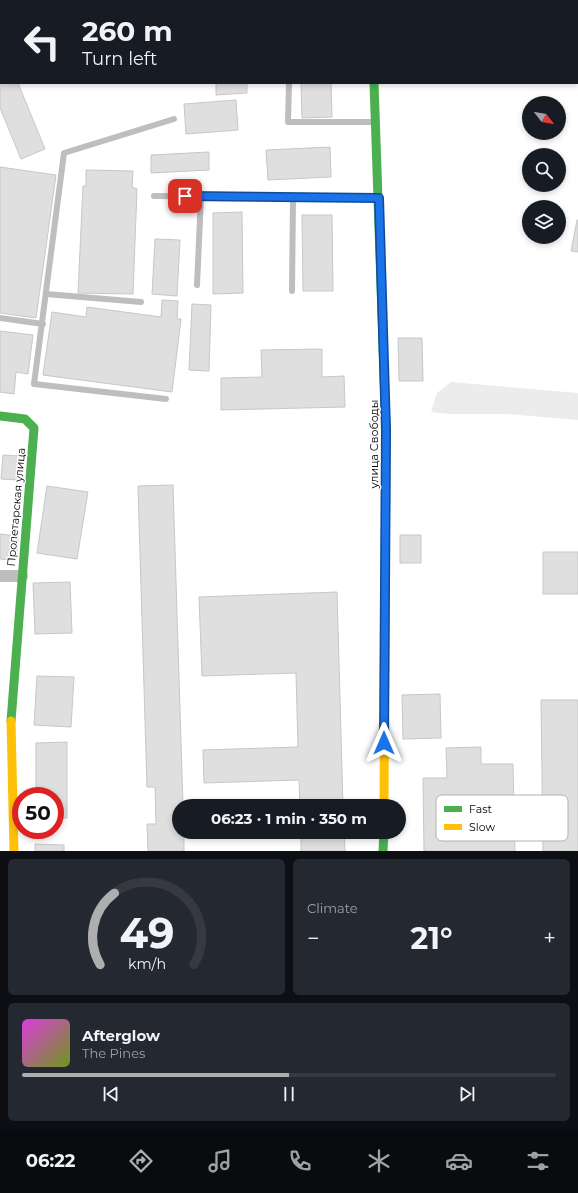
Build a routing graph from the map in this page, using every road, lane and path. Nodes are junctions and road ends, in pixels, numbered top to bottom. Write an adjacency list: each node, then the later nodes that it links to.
1 (289, 84): 4 (lane)
2 (374, 84): 4 (main road, улица Свободы)
3 (174, 119): 11 (lane)
4 (376, 122): 8 (main road, улица Свободы)
5 (154, 196): 6 (lane)
6 (201, 197): 7 (lane); 9 (lane)
7 (293, 198): 8 (lane); 10 (lane)
8 (379, 198): 20 (main road, улица Свободы)
9 (197, 285)
10 (292, 291)
11 (46, 294): 12 (lane); 14 (lane)
12 (141, 302)
13 (0, 318): 14 (lane)
14 (43, 324): 15 (lane)
15 (166, 399)
16 (0, 416): 18 (main road, Пролетарская улица)
17 (0, 576): 18 (street)
18 (22, 576): 19 (main road, Пролетарская улица)
19 (5, 716): 22 (main road, Пролетарская улица)
20 (384, 799)
21 (384, 839): 23 (main road)
22 (14, 851)
23 (384, 851)

